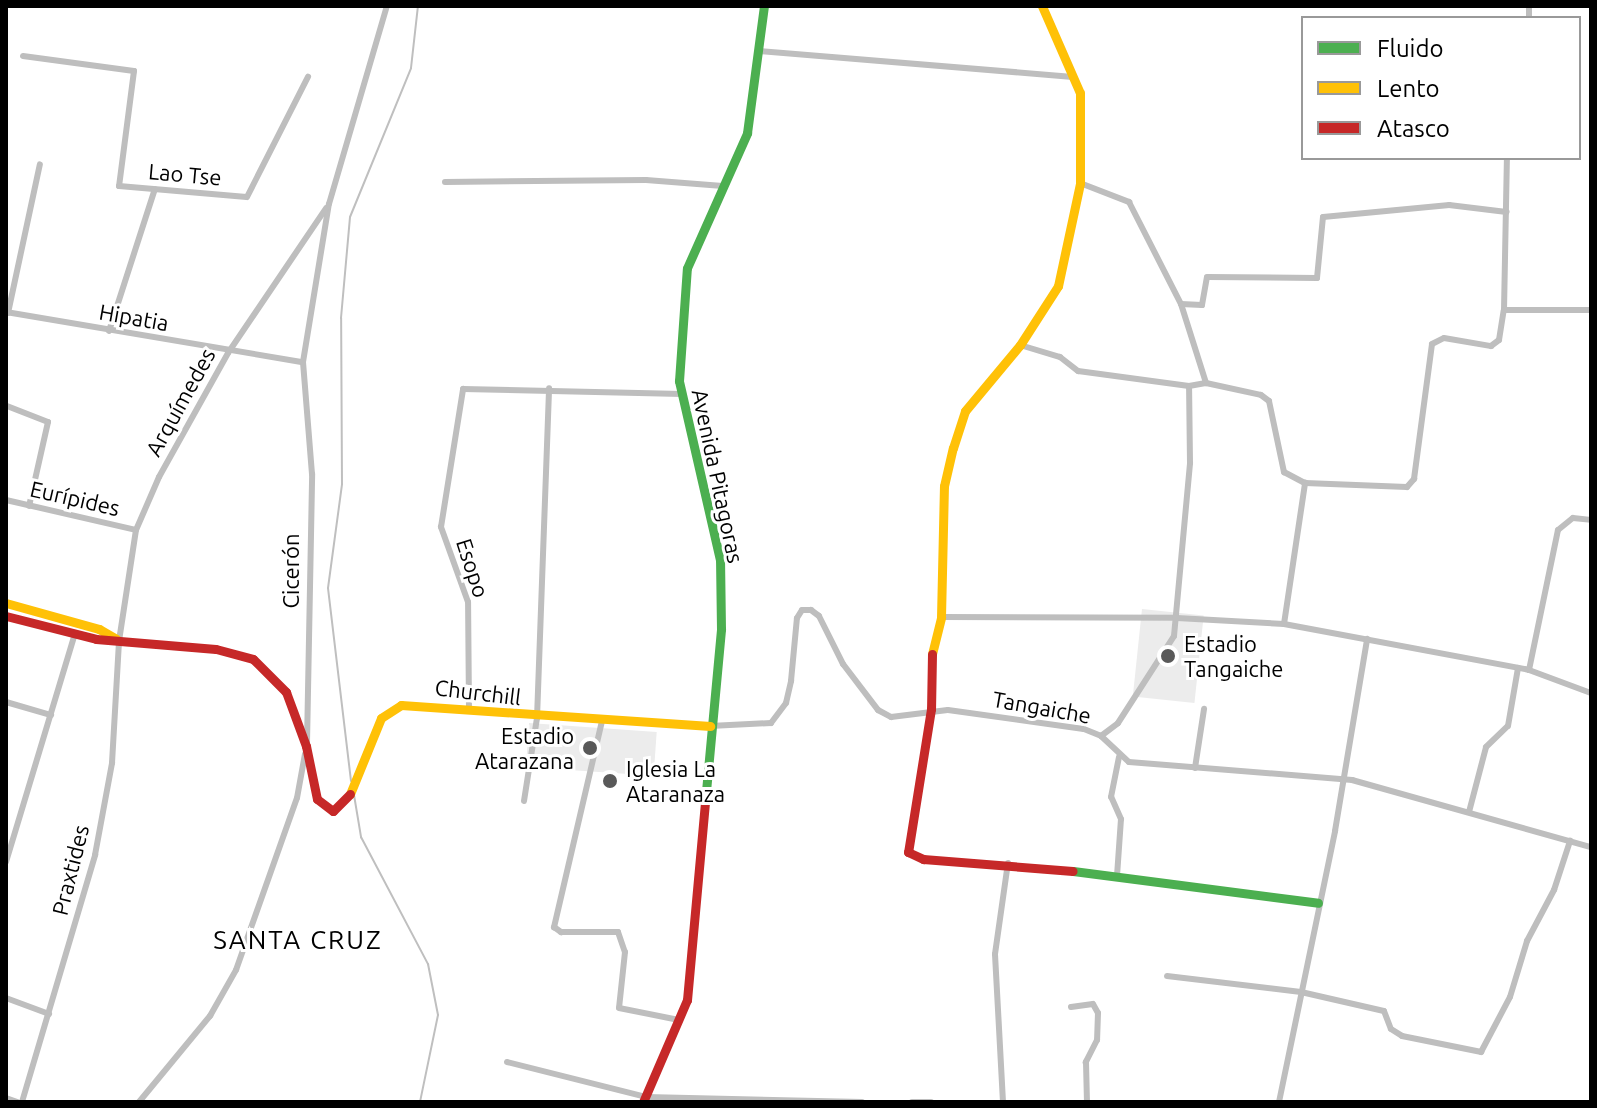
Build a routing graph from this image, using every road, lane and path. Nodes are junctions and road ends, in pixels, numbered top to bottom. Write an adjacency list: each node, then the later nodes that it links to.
1 (387, 6): 14 (street, Cicerón)
2 (764, 6): 4 (main road, Avenida Pitagoras)
3 (1042, 6): 7 (main road)
4 (758, 51): 7 (street); 12 (main road, Avenida Pitagoras)
5 (23, 56): 13 (street, Lao Tse)
6 (308, 77): 13 (street, Lao Tse)
7 (1075, 77): 11 (main road)
8 (1507, 160): 15 (street)
9 (40, 164): 19 (street)
10 (445, 182): 12 (street)
11 (1080, 183): 16 (street); 21 (main road)
12 (723, 186): 27 (main road, Avenida Pitagoras)
13 (155, 189): 20 (street)
14 (329, 204): 22 (street, Arquímedes); 23 (street, Cicerón)
15 (1507, 212): 16 (street); 17 (street)
16 (1181, 304): 24 (street)
17 (1504, 310): 18 (street); 29 (street)
18 (1591, 310)
19 (7, 312): 20 (street, Hipatia)
20 (109, 331): 22 (street, Hipatia)
21 (1020, 345): 25 (street); 36 (main road)
22 (228, 353): 23 (street, Hipatia); 33 (street, Arquímedes)
23 (303, 362): 54 (street, Cicerón)
24 (1206, 383): 25 (street); 29 (street)
25 (1189, 386): 37 (street)
26 (549, 388): 27 (street); 46 (street, Esopo); 50 (street)
27 (682, 394): 52 (main road, Avenida Pitagoras)
28 (7, 406): 31 (street)
29 (1305, 483): 38 (street)
30 (6, 500): 31 (street, Eurípides)
31 (29, 506): 33 (street, Eurípides)
32 (1591, 520): 43 (street)
33 (136, 530): 41 (street, Arquímedes)
34 (6, 603): 41 (main road)
35 (6, 616): 39 (main road)
36 (941, 617): 37 (street); 47 (main road)
37 (1177, 618): 38 (street); 53 (street)
38 (1284, 624): 40 (street)
39 (75, 634): 41 (main road); 49 (street)
40 (1367, 639): 42 (street); 57 (street)
41 (119, 641): 54 (main road); 70 (street, Praxtides)
42 (1518, 668): 43 (street); 59 (street)
43 (1529, 670): 44 (street)
44 (1591, 693)
45 (6, 702): 49 (street)
46 (469, 709): 50 (main road, Churchill); 54 (main road, Churchill)
47 (931, 709): 52 (street, Tangaiche); 53 (street, Tangaiche); 63 (main road)
48 (1204, 709): 56 (street)
49 (51, 715): 62 (street)
50 (537, 718): 51 (main road, Churchill); 58 (street)
51 (602, 721): 52 (main road, Churchill); 71 (street)
52 (710, 726): 71 (main road, Avenida Pitagoras)
53 (1101, 736): 55 (street, Tangaiche)
54 (306, 746): 77 (street, Cicerón)
55 (1119, 757): 56 (street); 64 (street)
56 (1195, 768): 57 (street)
57 (1341, 781): 59 (street); 65 (street)
58 (524, 801)
59 (1469, 812): 60 (street)
60 (1570, 841): 61 (street); 67 (street)
61 (1591, 847)
62 (6, 862)
63 (1008, 863): 64 (main road); 81 (street)
64 (1117, 876): 65 (main road)
65 (1318, 903): 67 (street)
66 (1167, 976): 67 (street)
67 (1301, 992): 83 (street)
68 (6, 998): 70 (street)
69 (1071, 1007): 82 (street)
70 (49, 1014): 76 (street, Praxtides)
71 (679, 1020): 74 (main road, Avenida Pitagoras)
72 (507, 1062): 74 (street)
73 (6, 1098): 76 (street)
74 (644, 1099): 75 (street)
75 (686, 1101): 78 (street)
76 (20, 1102)
77 (139, 1102)
78 (862, 1102)
79 (912, 1102): 80 (street)
80 (931, 1102)
81 (1003, 1102)
82 (1087, 1102)
83 (1279, 1102)

